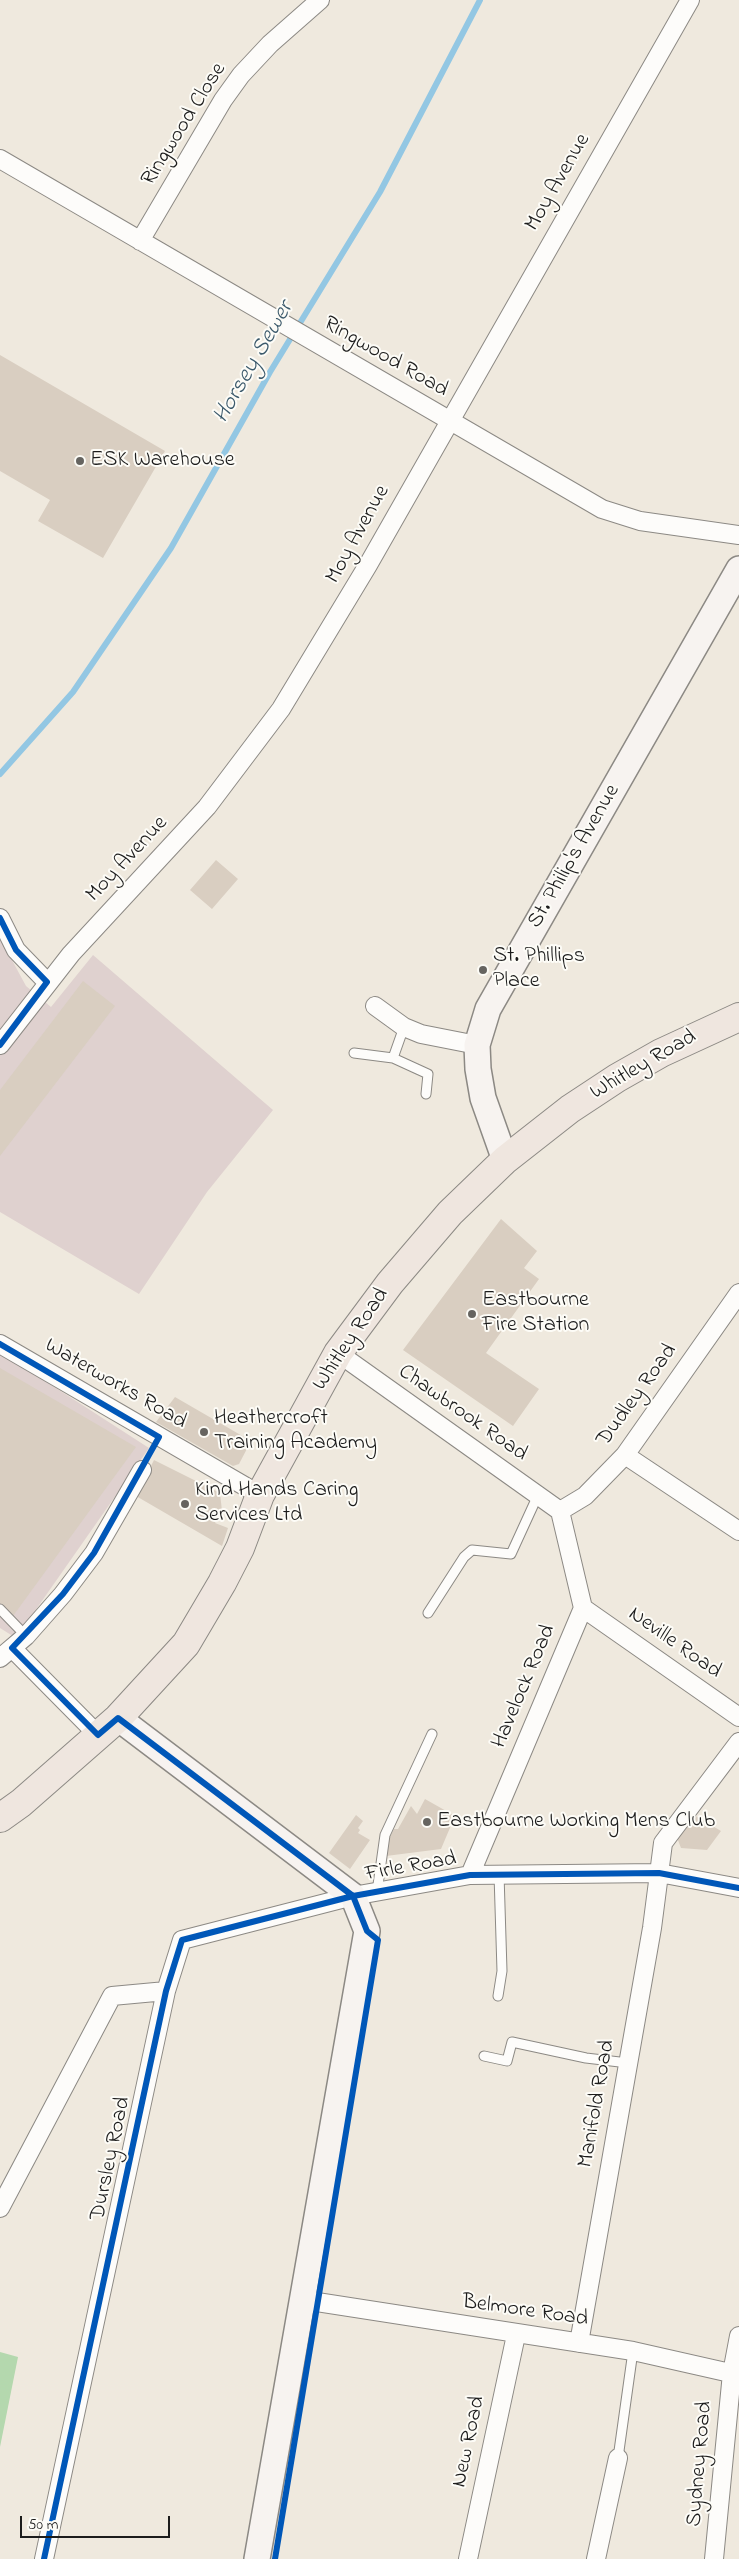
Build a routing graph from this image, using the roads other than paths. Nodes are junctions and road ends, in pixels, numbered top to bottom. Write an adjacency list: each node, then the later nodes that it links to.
1 (320, 0): 4 (street, Ringwood Close)
2 (690, 0): 5 (street, Moy Avenue)
3 (0, 159): 4 (street, Ringwood Road)
4 (140, 241): 5 (street, Ringwood Road)
5 (448, 422): 6 (street, Ringwood Road); 9 (street, Moy Avenue)
6 (739, 535)
7 (739, 569): 14 (street, St. Philip's Avenue)
8 (0, 918): 9 (street)
9 (47, 982): 13 (street, Moy Avenue)
10 (375, 1006): 12 (street)
11 (739, 1017): 18 (main road, Whitley Road)
12 (404, 1027): 14 (street); 16 (lane)
13 (0, 1045)
14 (477, 1045): 18 (street, St. Philip's Avenue)
15 (354, 1053): 16 (lane)
16 (393, 1058): 17 (lane)
17 (426, 1094)
18 (505, 1160): 21 (main road, Whitley Road)
19 (739, 1294): 22 (street, Dudley Road)
20 (0, 1344): 24 (street, Waterworks Road)
21 (338, 1353): 24 (main road, Whitley Road); 25 (street, Chawbrook Road)
22 (625, 1455): 26 (street, Dudley Road); 27 (street)
23 (142, 1470): 31 (street)
24 (260, 1495): 34 (main road, Whitley Road)
25 (538, 1495): 26 (street, Chawbrook Road); 30 (lane)
26 (560, 1511): 28 (street, Havelock Road)
27 (739, 1531)
28 (583, 1608): 33 (street, Neville Road); 40 (street, Havelock Road)
29 (0, 1609): 31 (lane)
30 (428, 1613)
31 (26, 1636): 32 (street)
32 (6, 1653): 34 (street)
33 (739, 1717)
34 (108, 1726): 37 (main road, Whitley Road); 42 (street, Firle Road)
35 (432, 1734): 42 (lane)
36 (739, 1742): 38 (street, Manifold Road)
37 (0, 1818)
38 (659, 1873): 39 (street, Firle Road); 41 (street, Firle Road); 46 (street, Manifold Road)
39 (499, 1874): 40 (street, Firle Road); 44 (lane)
40 (470, 1875): 42 (street, Firle Road)
41 (739, 1888)
42 (365, 1894): 43 (street, Dursley Road); 48 (street)
43 (166, 1990): 47 (street); 55 (street, Dursley Road)
44 (498, 1996)
45 (484, 2056): 46 (lane)
46 (628, 2063): 51 (street, Manifold Road)
47 (0, 2208)
48 (304, 2300): 49 (street, Belmore Road); 56 (street)
49 (516, 2335): 51 (street, Belmore Road); 57 (street, New Road)
50 (739, 2336): 53 (street, Sydney Road)
51 (579, 2343): 52 (street, Belmore Road)
52 (634, 2351): 53 (street, Belmore Road); 54 (lane)
53 (735, 2374): 59 (street, Sydney Road)
54 (618, 2458): 58 (street)
55 (44, 2559)
56 (257, 2559)
57 (468, 2559)
58 (596, 2559)
59 (714, 2559)

